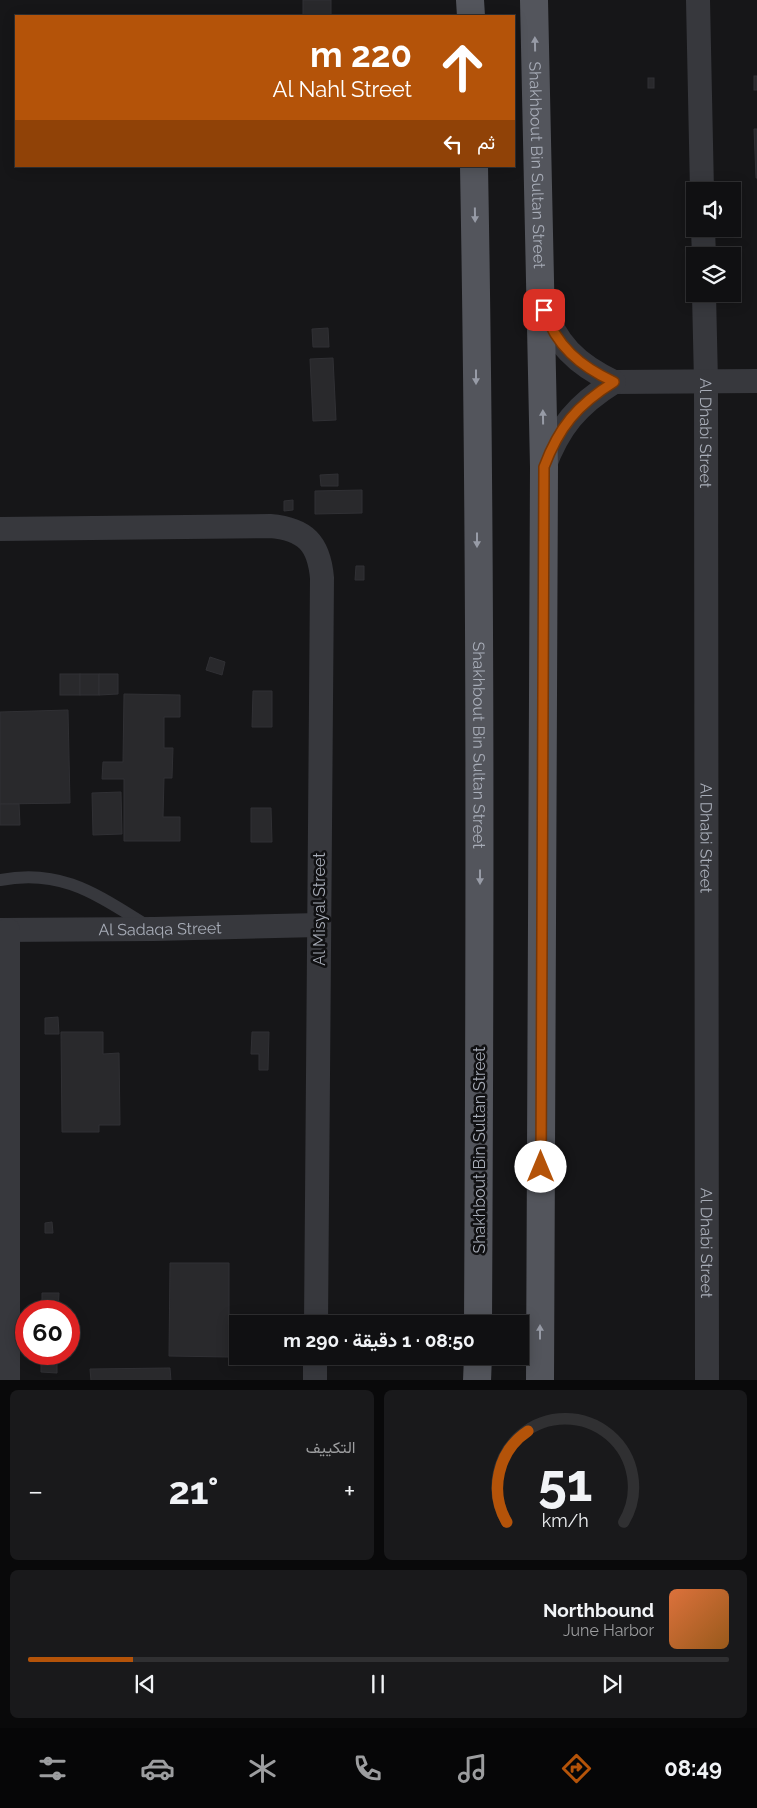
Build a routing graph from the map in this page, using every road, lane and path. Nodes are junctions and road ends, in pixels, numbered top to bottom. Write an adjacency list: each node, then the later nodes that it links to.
1 (470, 0): 4 (main road)
2 (534, 0): 7 (main road, Shakhbout Bin Sultan Street, one-way to 2)
3 (698, 0): 6 (street)
4 (471, 15)
5 (474, 167): 19 (main road, Shakhbout Bin Sultan Street, one-way to 19)
6 (702, 182)
7 (540, 299): 10 (street); 12 (main road, Shakhbout Bin Sultan Street, one-way to 7)
8 (704, 302): 11 (street, Al Dhabi Street)
9 (757, 381): 11 (street)
10 (614, 382): 11 (street); 12 (street)
11 (706, 382): 26 (street, Al Dhabi Street)
12 (544, 467): 25 (main road, Shakhbout Bin Sultan Street, one-way to 12)
13 (0, 529): 15 (street, Al Misyal Street)
14 (0, 880): 16 (lane)
15 (319, 925): 16 (street, Al Sadaqa Street); 18 (street, Al Misyal Street)
16 (154, 929): 17 (street, Al Sadaqa Street)
17 (4, 930): 22 (street)
18 (316, 1315)
19 (478, 1315)
20 (316, 1365): 23 (street)
21 (478, 1365): 24 (main road)
22 (8, 1380)
23 (315, 1380)
24 (478, 1380)
25 (540, 1380)
26 (707, 1380)

